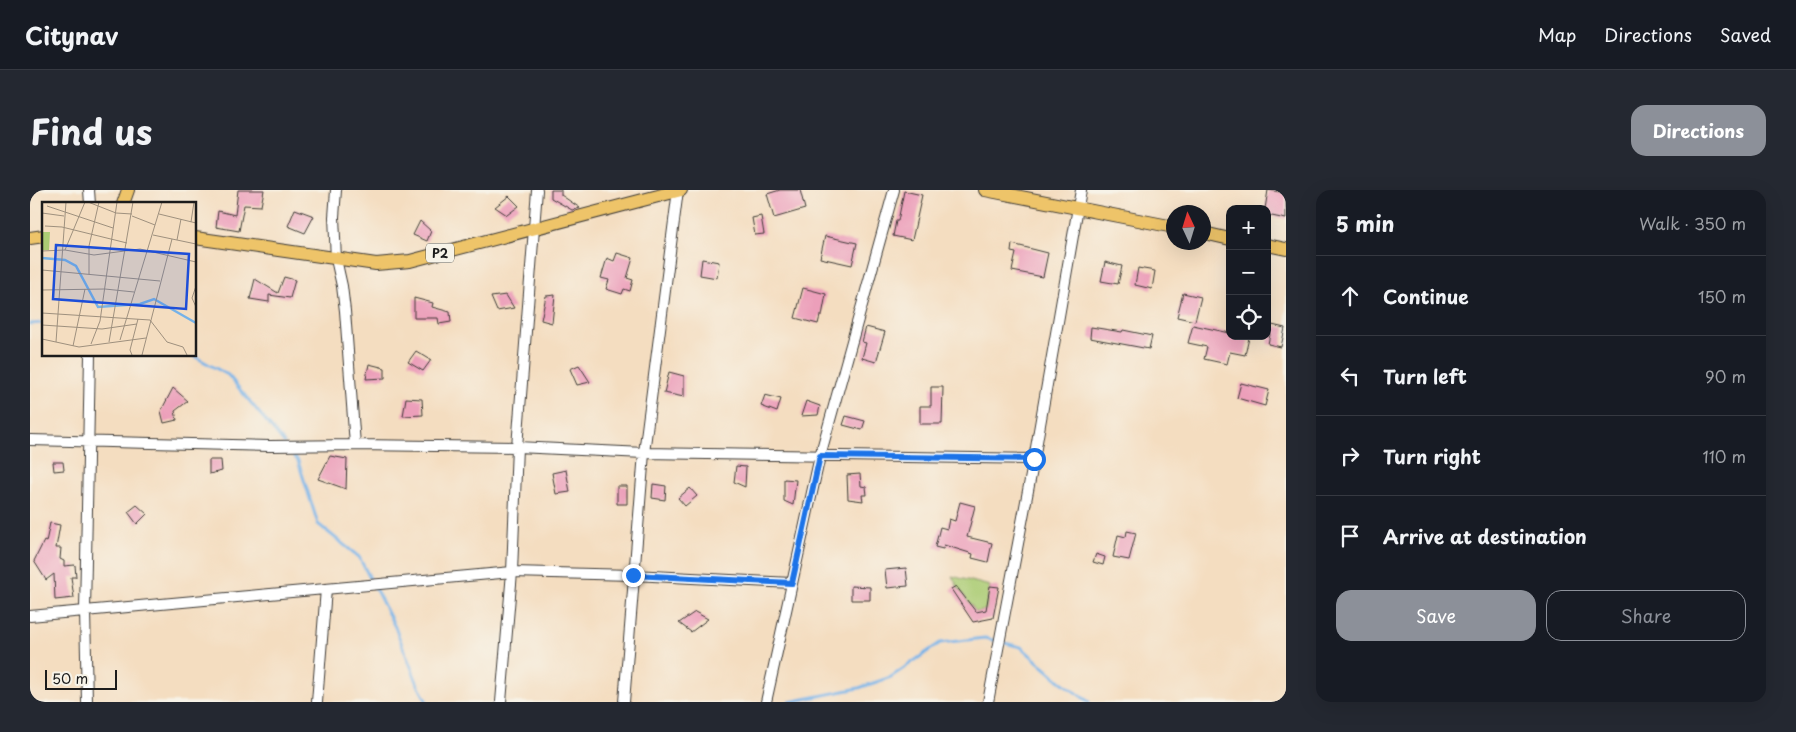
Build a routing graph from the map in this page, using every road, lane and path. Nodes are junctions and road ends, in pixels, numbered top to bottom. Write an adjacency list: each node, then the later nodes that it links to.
1 (128, 190): 8 (main road)
2 (336, 190): 17 (street)
3 (537, 190): 11 (street)
4 (679, 190): 11 (main road, P2); 23 (street)
5 (894, 190): 24 (street)
6 (984, 190): 9 (main road)
7 (1081, 190): 9 (street)
8 (124, 202)
9 (1077, 208): 10 (main road); 25 (street)
10 (1166, 225)
11 (534, 230): 17 (main road, P2); 22 (street)
12 (1211, 234): 13 (main road)
13 (1226, 237)
14 (196, 238): 17 (main road, P2)
15 (1271, 246): 16 (main road)
16 (1286, 249)
17 (336, 259): 21 (street)
18 (90, 356): 20 (street)
19 (30, 440): 20 (street)
20 (88, 442): 21 (street); 30 (street)
21 (355, 444): 22 (street)
22 (517, 447): 23 (street); 26 (street)
23 (644, 453): 24 (street); 27 (street)
24 (820, 456): 25 (street); 28 (street)
25 (1034, 459): 37 (street)
26 (512, 572): 27 (street); 29 (street); 34 (street)
27 (633, 575): 28 (street); 35 (street)
28 (792, 583): 36 (street)
29 (326, 589): 30 (street); 33 (street)
30 (85, 611): 31 (street); 32 (street)
31 (30, 616)
32 (87, 702)
33 (316, 702)
34 (501, 702)
35 (624, 702)
36 (767, 702)
37 (988, 702)

